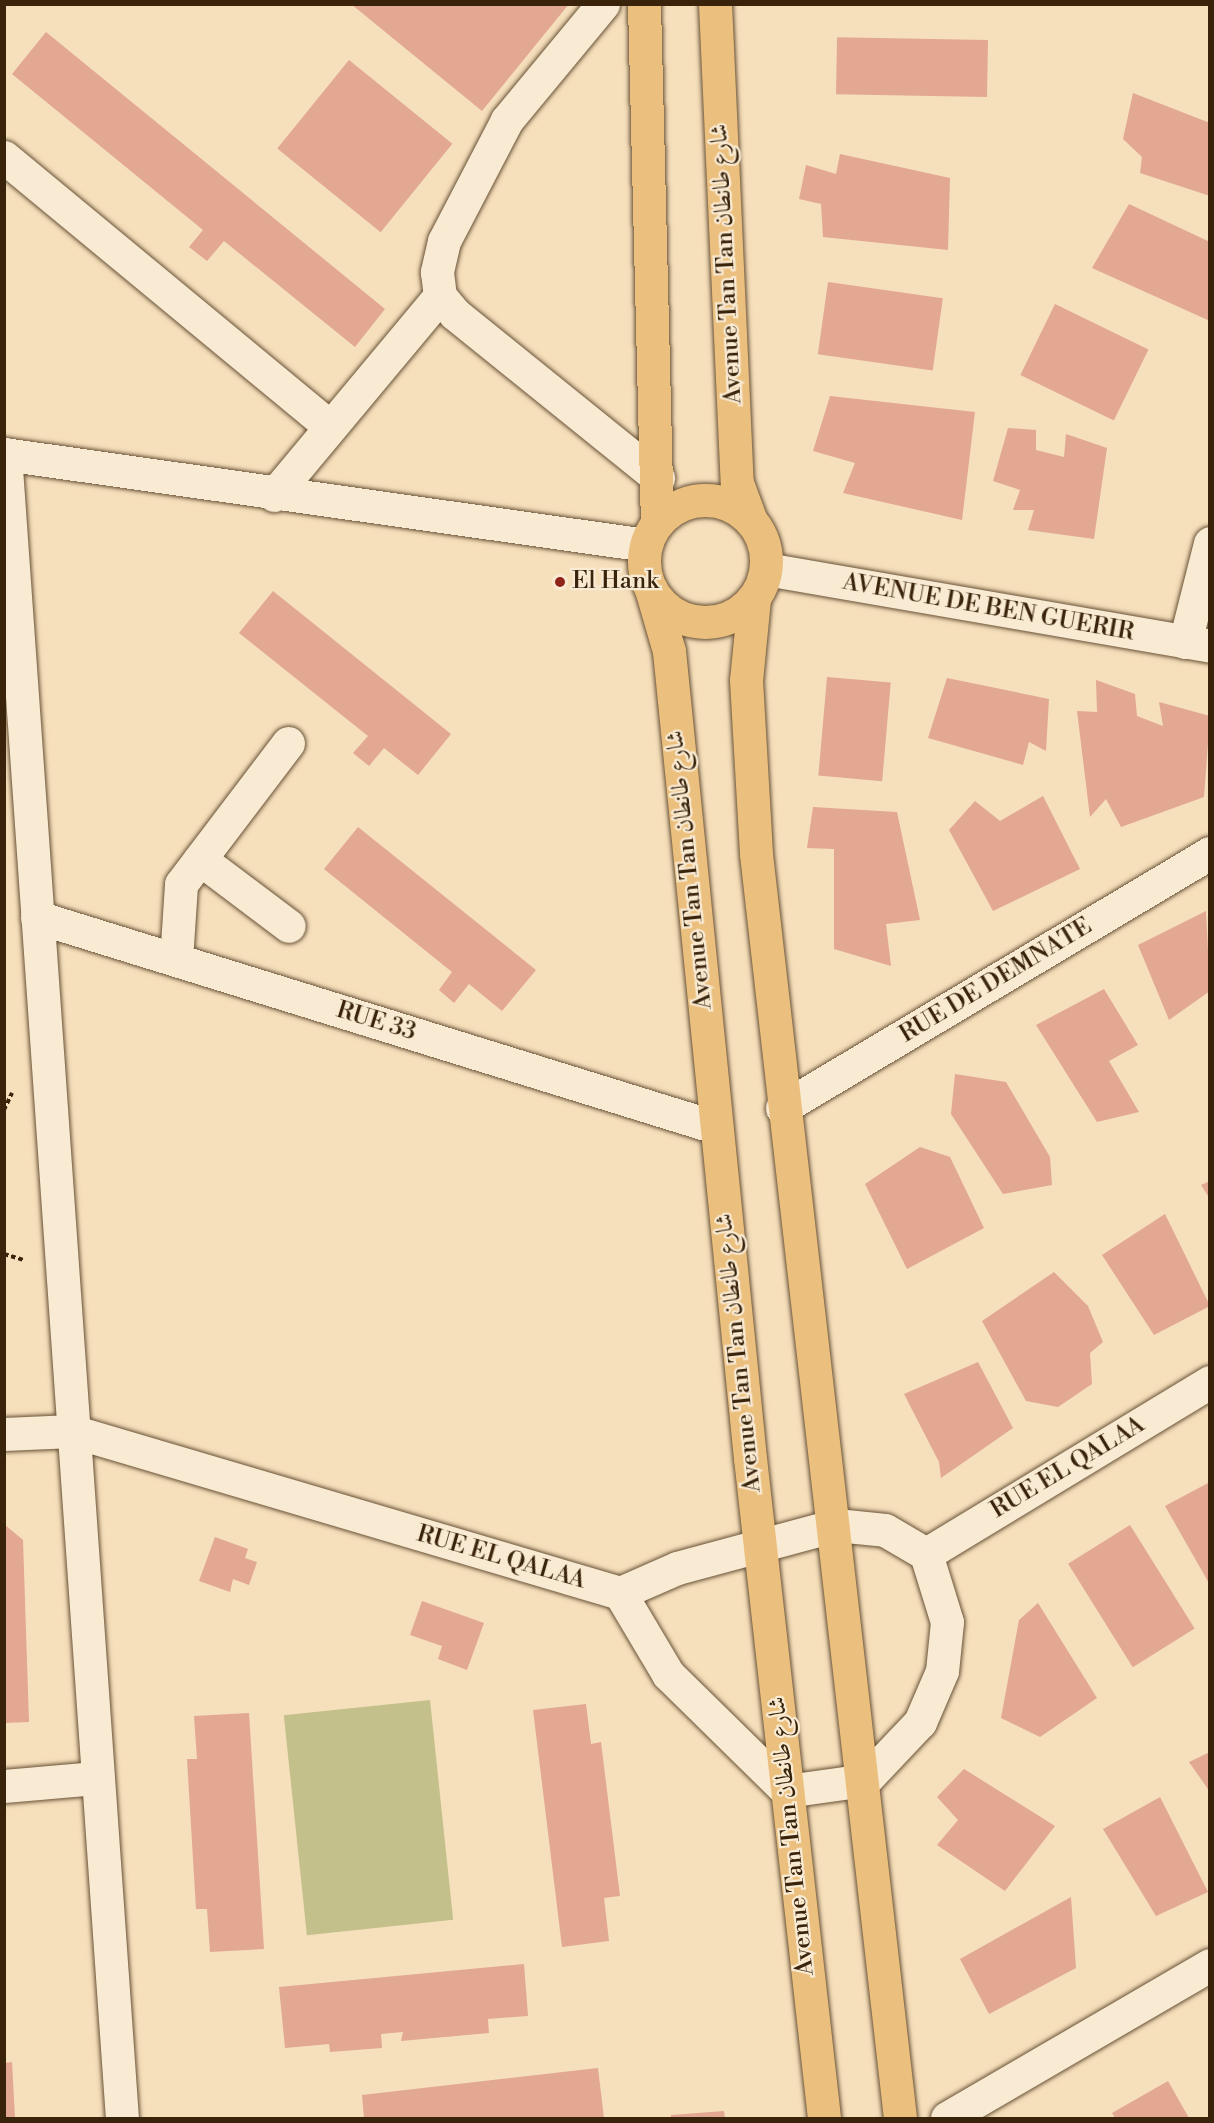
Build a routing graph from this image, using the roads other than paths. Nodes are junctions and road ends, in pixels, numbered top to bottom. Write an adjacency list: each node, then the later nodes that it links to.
1 (603, 4): 5 (street)
2 (644, 4): 8 (main road)
3 (715, 4): 10 (main road, Avenue Tan Tan شارع طانطان)
4 (4, 157): 6 (street)
5 (440, 296): 6 (street); 8 (street)
6 (330, 427): 9 (street)
7 (5, 454): 9 (street); 19 (street)
8 (658, 478): 11 (main road)
9 (274, 495): 11 (street)
10 (751, 521): 11 (main road); 13 (main road)
11 (652, 534): 14 (main road)
12 (1209, 543): 15 (street)
13 (760, 584): 14 (main road); 15 (street, AVENUE DE BEN GUERIR); 22 (main road)
14 (651, 589): 23 (main road, Avenue Tan Tan شارع طانطان)
15 (1197, 644)
16 (288, 743): 18 (street)
17 (1209, 853): 22 (street, RUE DE DEMNATE)
18 (200, 859): 20 (street); 21 (street)
19 (37, 917): 21 (street, RUE 33); 25 (street)
20 (289, 926)
21 (176, 960): 23 (street, RUE 33)
22 (782, 1108): 27 (main road)
23 (715, 1127): 28 (main road, Avenue Tan Tan شارع طانطان)
24 (1209, 1382): 29 (street, RUE EL QALAA)
25 (72, 1431): 26 (street, RUE EL QALAA); 30 (street, RUE EL QALAA); 31 (street)
26 (4, 1434)
27 (836, 1526): 28 (street); 29 (street); 32 (main road)
28 (760, 1545): 30 (street); 34 (main road, Avenue Tan Tan شارع طانطان)
29 (926, 1554): 32 (street)
30 (620, 1593): 34 (street)
31 (96, 1778): 33 (street); 36 (street)
32 (865, 1780): 34 (street); 38 (main road)
33 (4, 1786)
34 (787, 1791): 37 (main road, Avenue Tan Tan شارع طانطان)
35 (1209, 1965): 39 (street)
36 (122, 2118)
37 (824, 2118)
38 (900, 2118)
39 (947, 2118)

